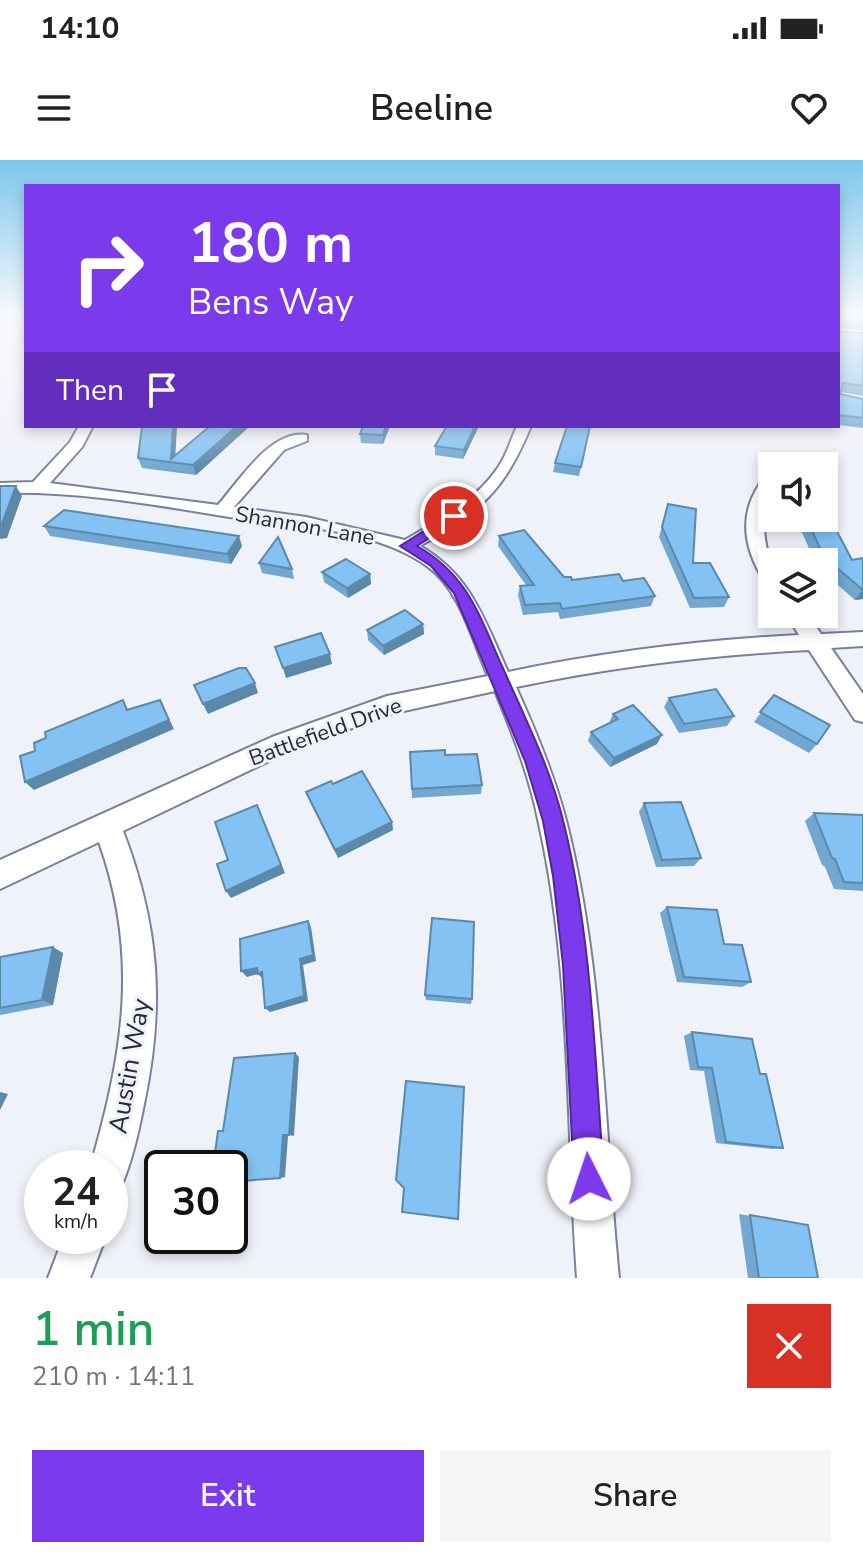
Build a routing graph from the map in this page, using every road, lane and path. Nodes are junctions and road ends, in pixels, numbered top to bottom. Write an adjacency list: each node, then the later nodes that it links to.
1 (85, 428): 4 (street)
2 (523, 428): 8 (street)
3 (302, 438): 7 (street)
4 (38, 487): 5 (street, Shannon Lane); 7 (street, Shannon Lane)
5 (0, 488)
6 (758, 498): 9 (street)
7 (221, 511): 8 (street, Shannon Lane)
8 (407, 546): 13 (street, Shannon Lane)
9 (758, 551)
10 (806, 628): 12 (street)
11 (863, 639): 12 (street, Battlefield Drive)
12 (814, 640): 13 (street, Battlefield Drive); 14 (street)
13 (500, 680): 15 (street, Battlefield Drive); 20 (street, Shannon Lane)
14 (863, 713)
15 (106, 824): 16 (street, Battlefield Drive); 17 (street, Austin Way)
16 (0, 875)
17 (114, 1150)
18 (78, 1254): 19 (street)
19 (69, 1278)
20 (598, 1278)

